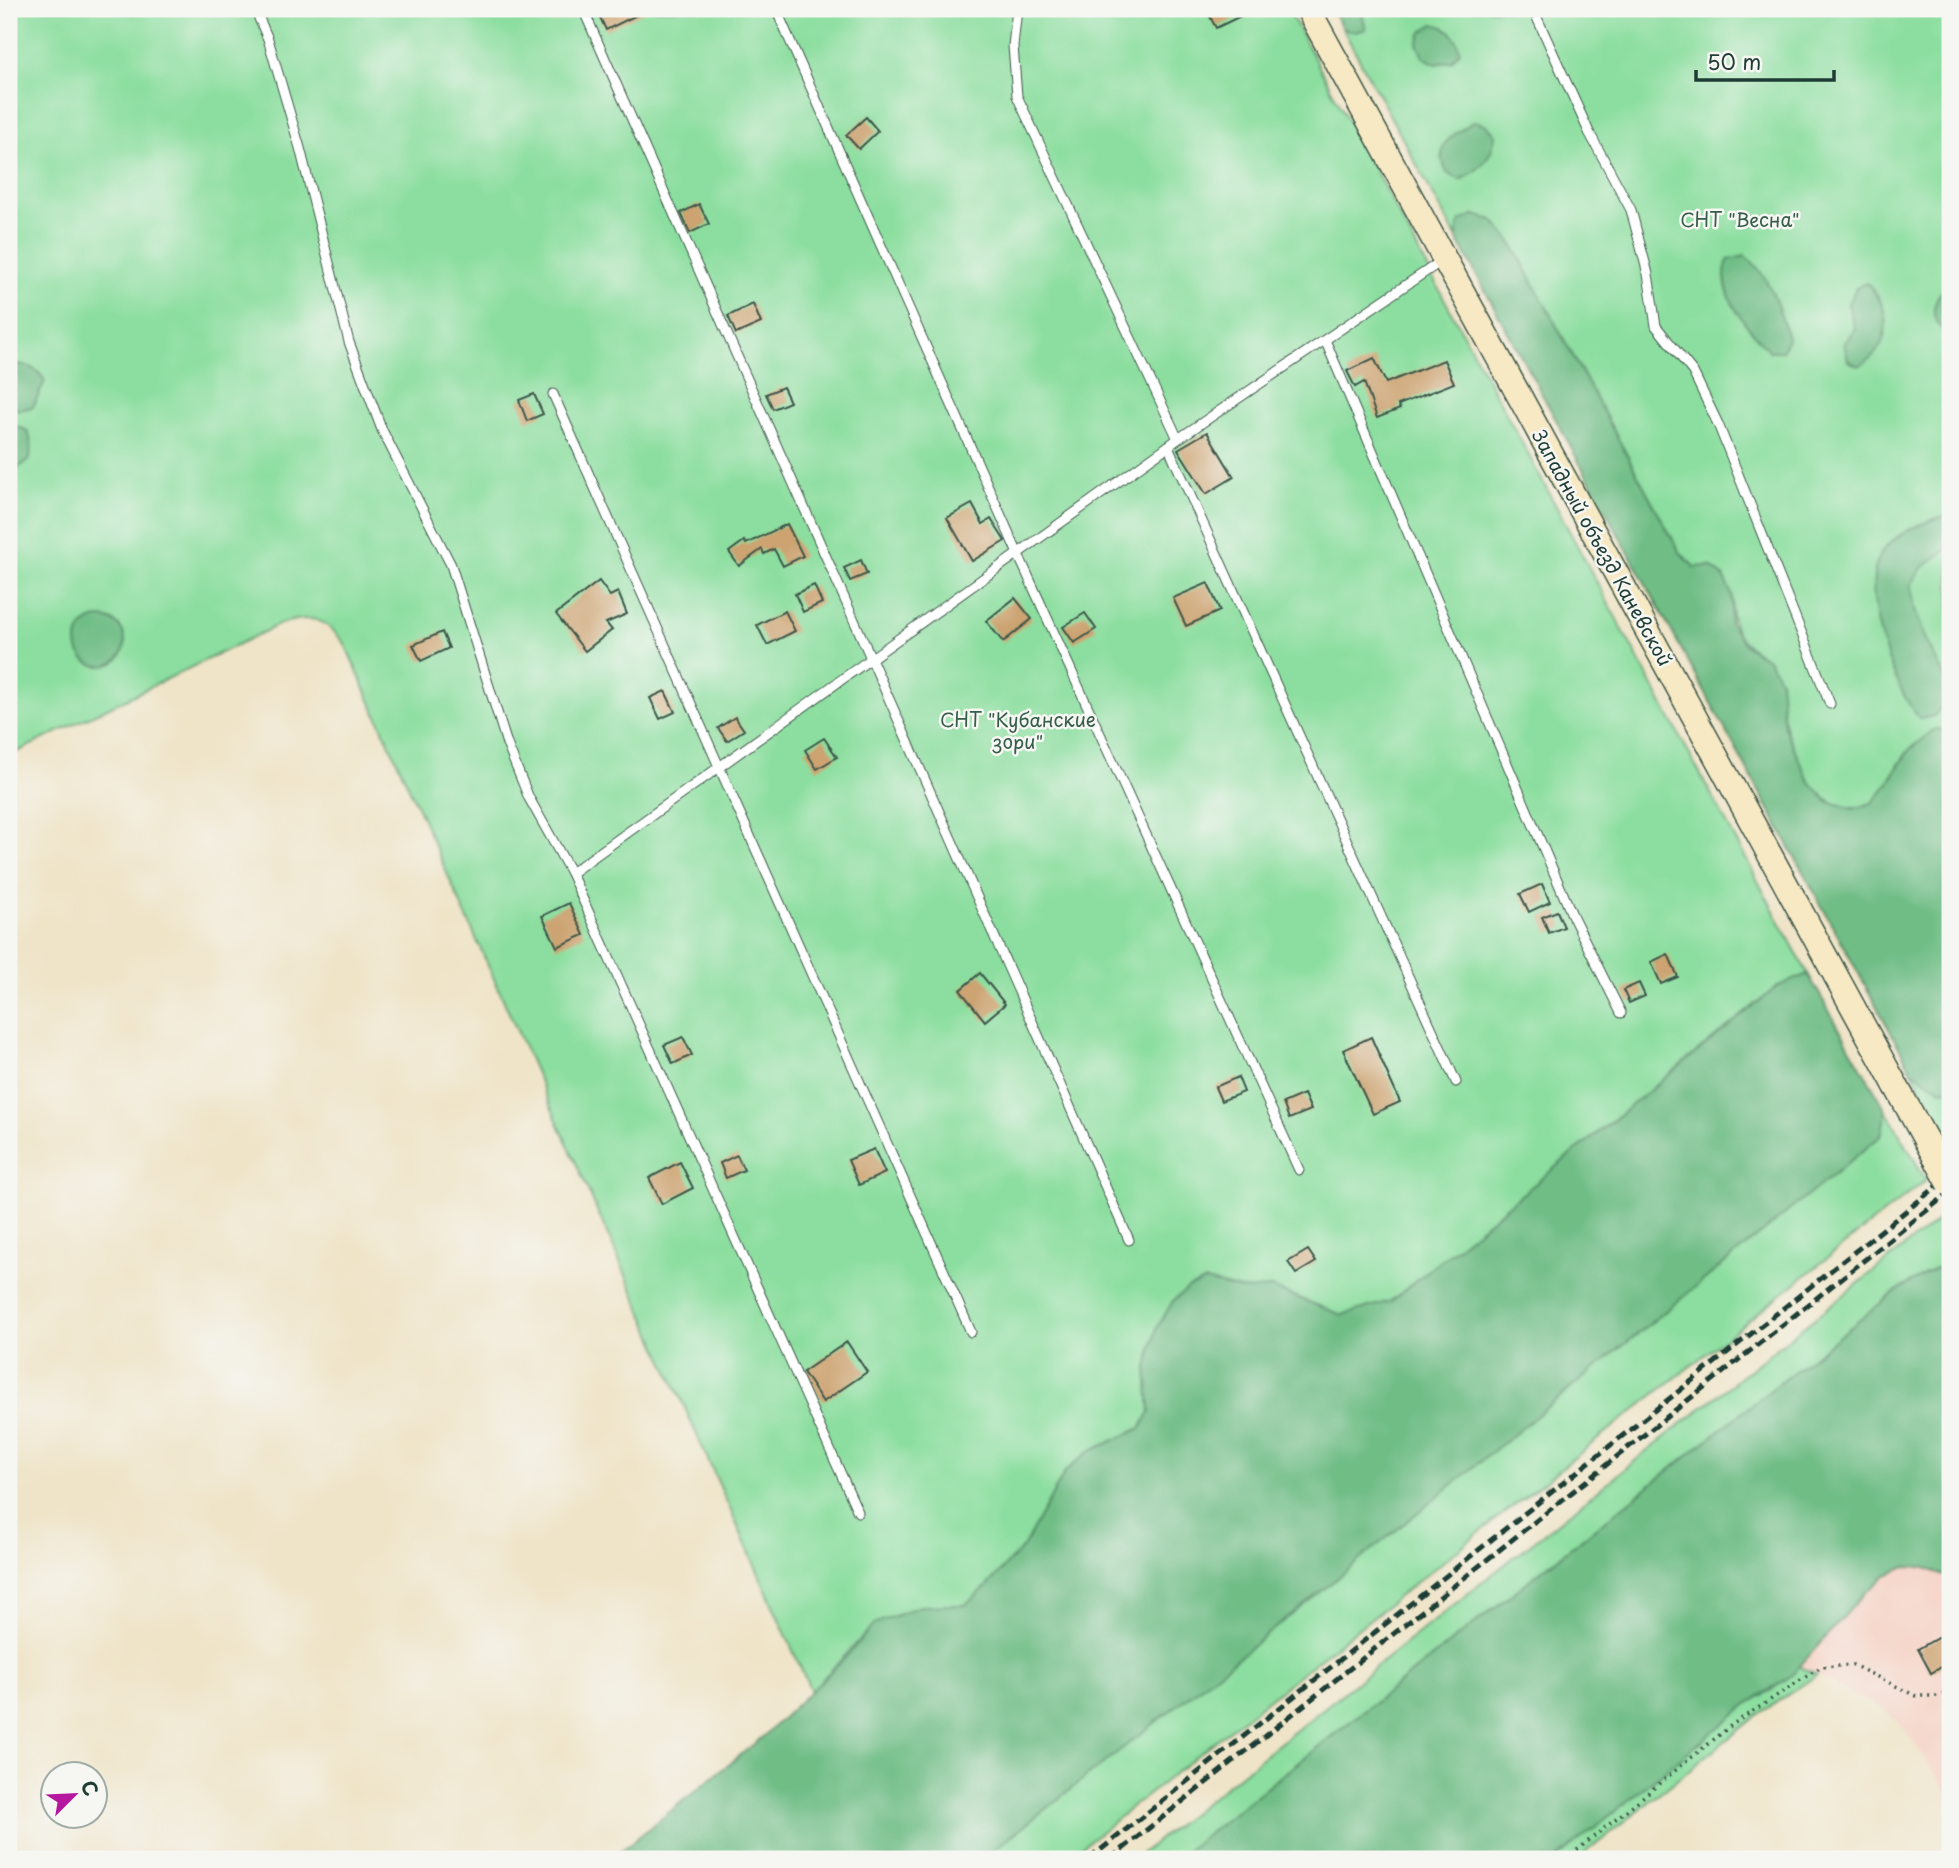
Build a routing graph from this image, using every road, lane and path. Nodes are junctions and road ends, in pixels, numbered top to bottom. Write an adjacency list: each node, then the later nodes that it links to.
1 (255, 9): 16 (lane)
2 (583, 9): 13 (lane)
3 (776, 9): 12 (lane)
4 (1017, 9): 10 (lane)
5 (1308, 9): 7 (main road, Западный объезд Каневской)
6 (1533, 9): 14 (lane)
7 (1444, 259): 8 (lane); 20 (main road, Западный объезд Каневской, bridge)
8 (1325, 340): 10 (lane); 17 (lane)
9 (553, 394): 15 (lane)
10 (1178, 439): 11 (lane)
11 (1168, 446): 12 (lane); 18 (lane)
12 (1018, 554): 13 (lane); 19 (lane)
13 (869, 660): 15 (lane); 21 (lane)
14 (1830, 704)
15 (720, 767): 16 (lane); 22 (lane)
16 (571, 873): 23 (lane)
17 (1621, 1013)
18 (1457, 1082)
19 (1299, 1170)
20 (1950, 1184)
21 (1129, 1240)
22 (971, 1332)
23 (858, 1512)
24 (1950, 1691): 25 (path)
25 (1566, 1859)

